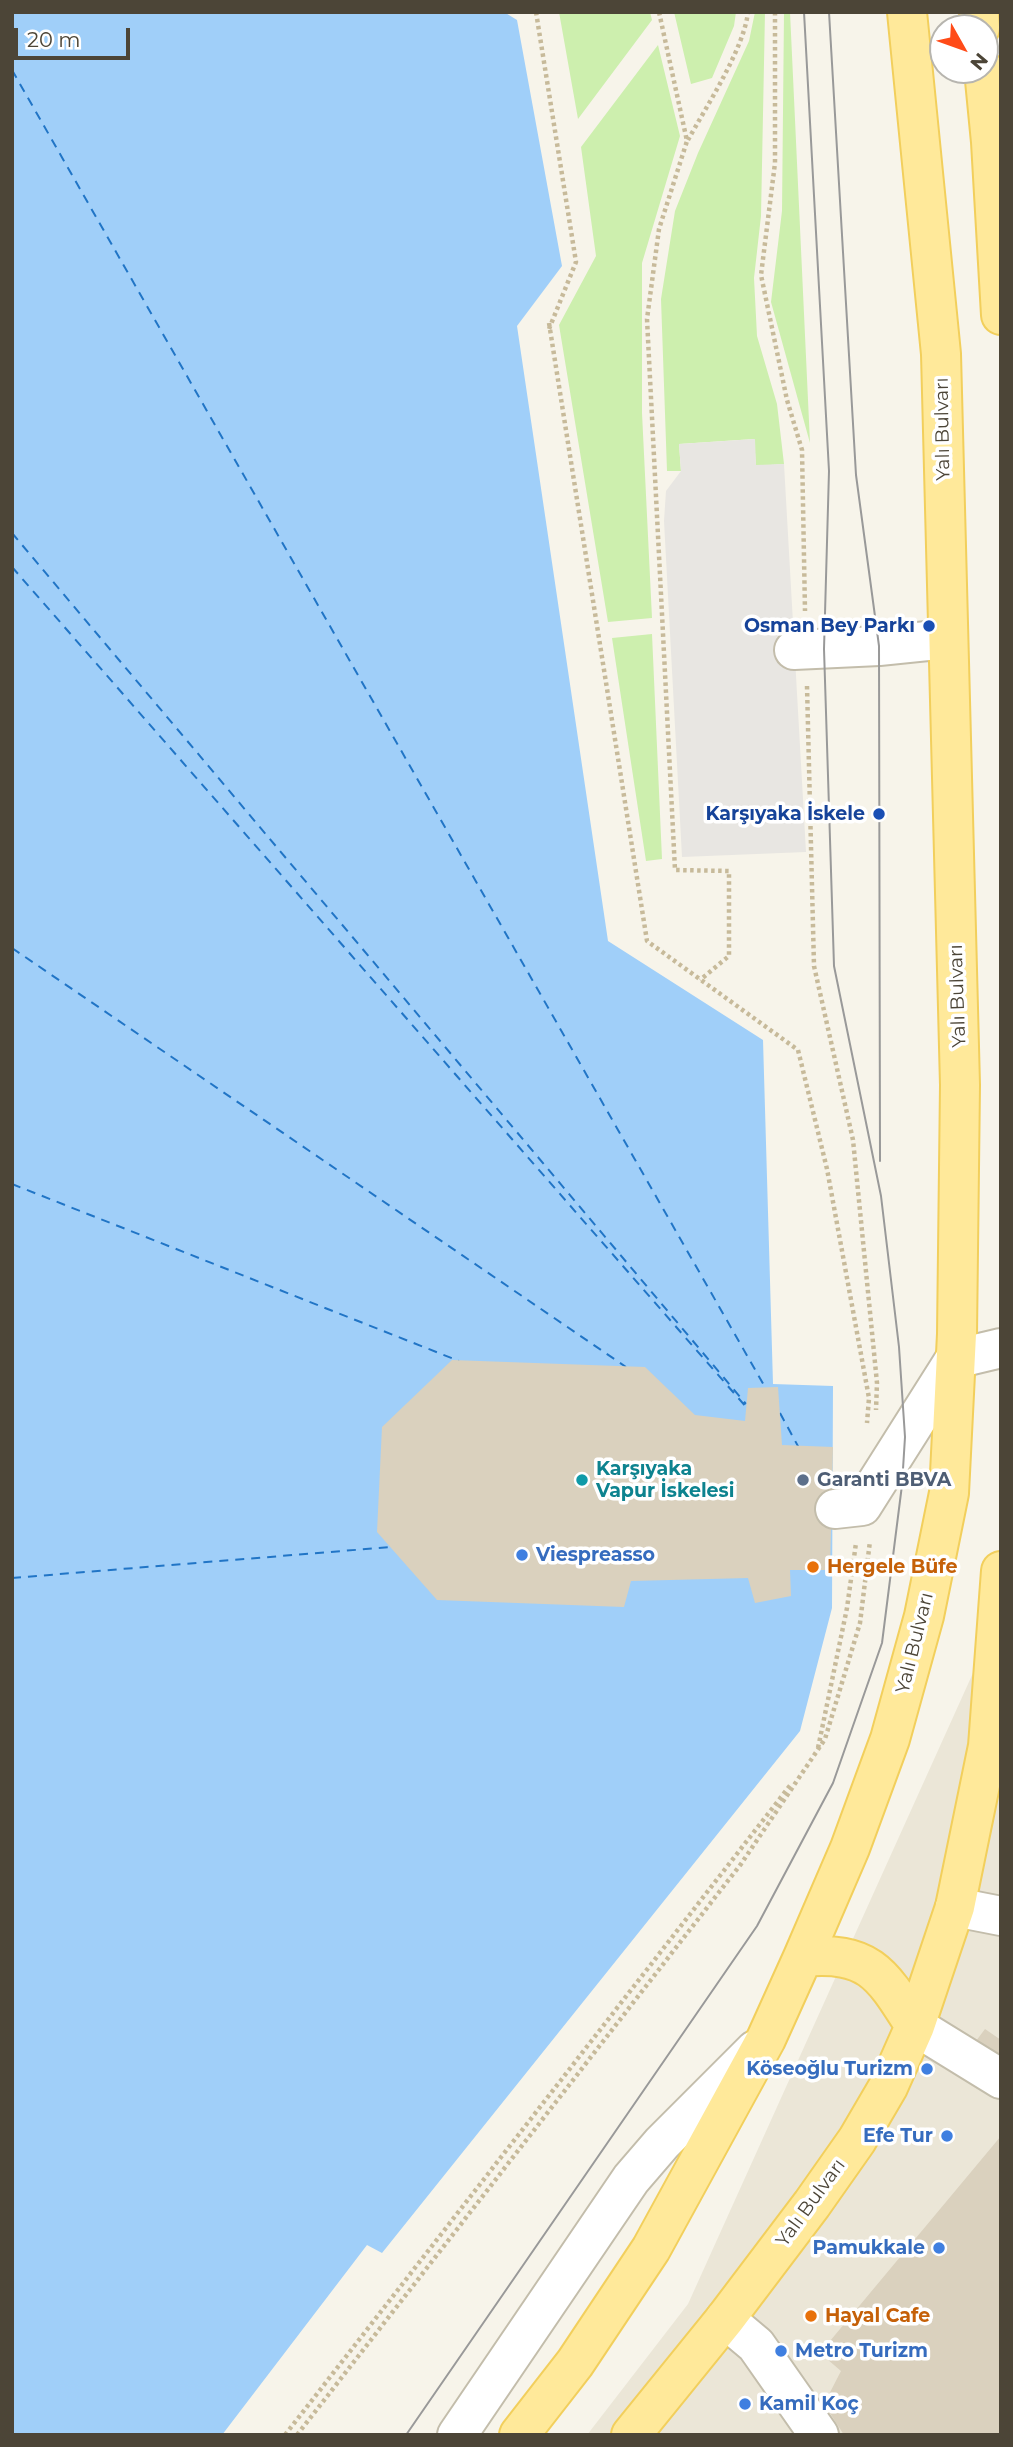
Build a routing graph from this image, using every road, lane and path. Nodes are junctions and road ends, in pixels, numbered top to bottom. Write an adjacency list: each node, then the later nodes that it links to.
1 (536, 12): 11 (path)
2 (659, 12): 7 (path)
3 (748, 12): 7 (path)
4 (775, 12): 10 (path)
5 (906, 12): 9 (main road, Yalı Bulvarı)
6 (985, 84): 8 (main road)
7 (687, 141): 11 (path)
8 (1001, 315)
9 (947, 639): 10 (street); 13 (main road, Yalı Bulvarı)
10 (800, 650): 14 (path)
11 (700, 979): 15 (path)
12 (1001, 1348): 13 (street)
13 (956, 1359): 16 (street); 21 (main road, Yalı Bulvarı)
14 (875, 1423)
15 (867, 1425)
16 (856, 1501): 18 (path); 18 (path)
17 (1001, 1571): 19 (main road, Yalı Bulvarı)
18 (817, 1752): 26 (path); 27 (path)
19 (955, 1907): 20 (street); 22 (main road, Yalı Bulvarı)
20 (1001, 1916)
21 (795, 1974): 22 (main road); 23 (main road, Yalı Bulvarı)
22 (915, 2026): 24 (street); 25 (main road, Yalı Bulvarı)
23 (766, 2039): 28 (street); 29 (main road, Yalı Bulvarı)
24 (1001, 2079)
25 (725, 2319): 30 (main road, Yalı Bulvarı); 31 (street)
26 (285, 2435)
27 (297, 2435)
28 (457, 2435)
29 (519, 2435)
30 (631, 2435)
31 (819, 2435)

